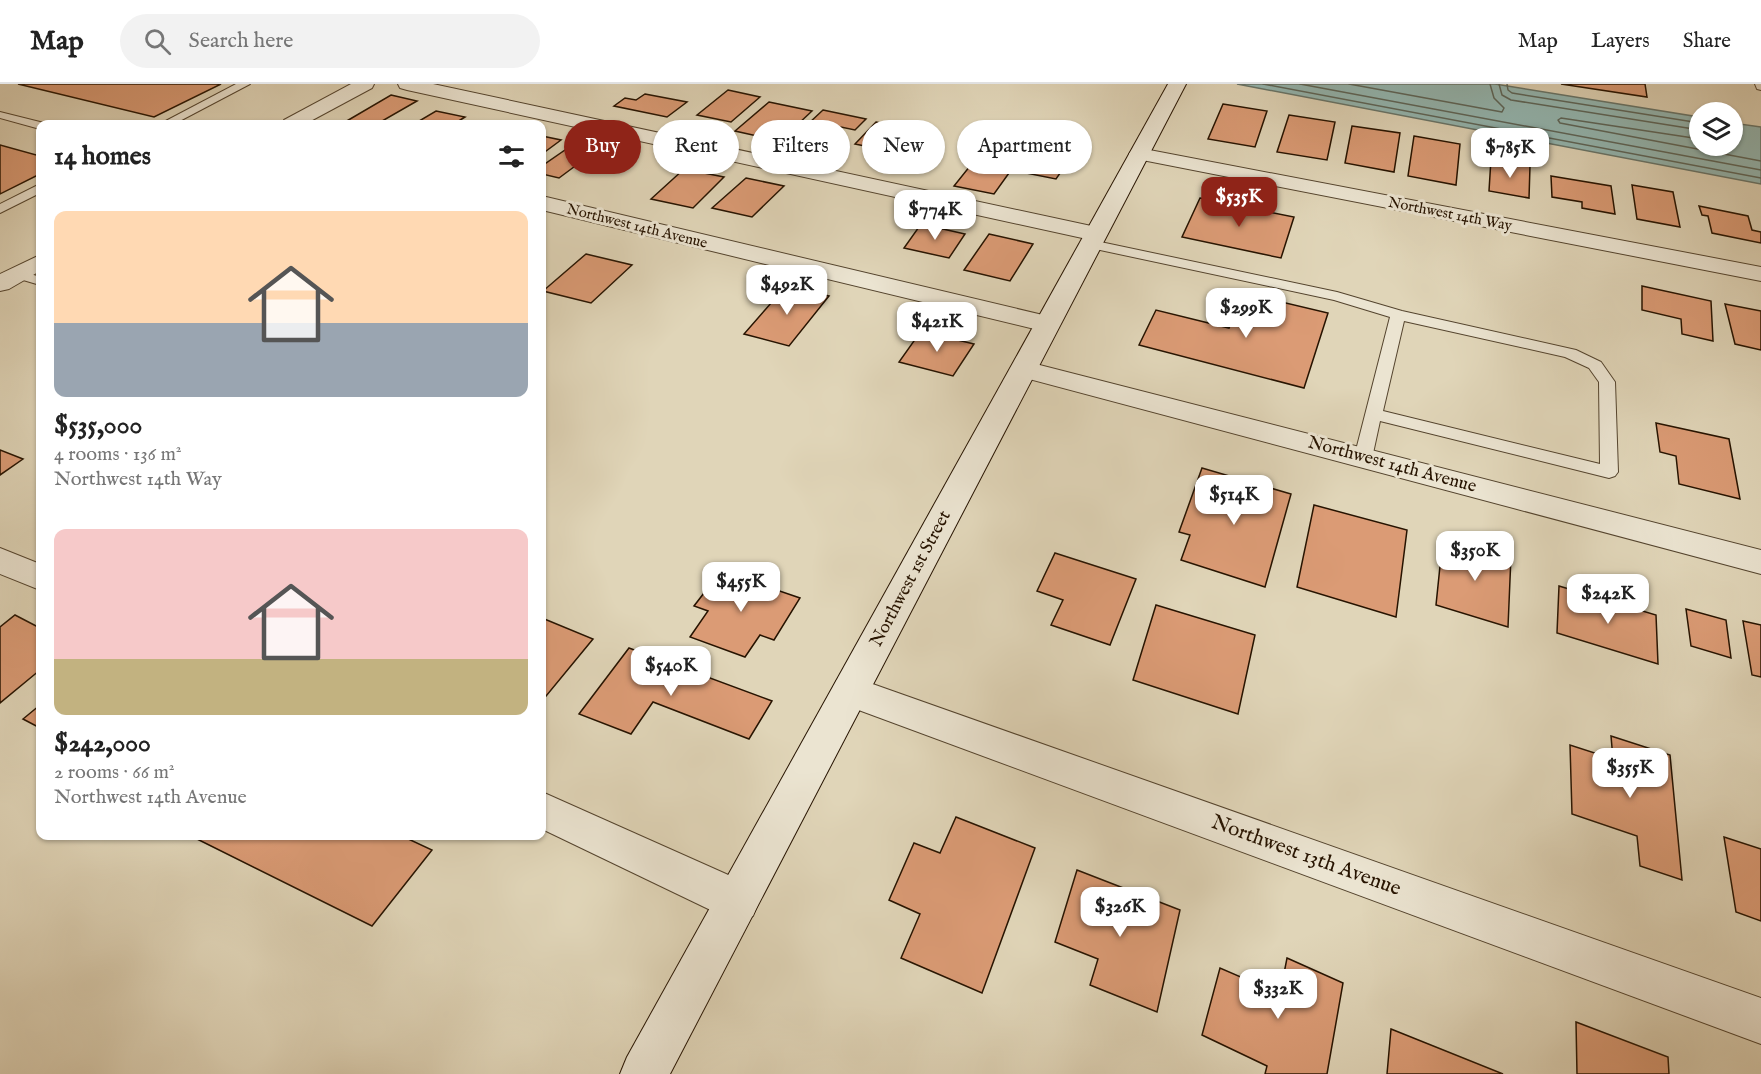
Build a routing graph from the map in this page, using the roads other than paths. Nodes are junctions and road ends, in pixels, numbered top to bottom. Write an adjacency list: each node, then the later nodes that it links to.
1 (245, 84): 6 (lane)
2 (365, 84): 7 (street)
3 (407, 84): 13 (street)
4 (1177, 84): 9 (street, Northwest 1st Street)
5 (0, 115): 8 (lane)
6 (174, 120)
7 (298, 120)
8 (36, 124)
9 (1139, 154): 13 (street, Northwest 1st Street); 15 (street, Northwest 14th Way)
10 (36, 190): 12 (lane)
11 (546, 204): 18 (street, Northwest 14th Avenue)
12 (0, 209)
13 (1094, 239): 17 (lane); 18 (street, Northwest 1st Street)
14 (36, 265): 16 (street)
15 (1761, 274)
16 (19, 280)
17 (1398, 315): 20 (lane); 20 (lane)
18 (1047, 324): 19 (street, Northwest 1st Street)
19 (1023, 369): 21 (street, Northwest 14th Avenue); 25 (street, Northwest 1st Street)
20 (1374, 414): 21 (lane)
21 (1363, 458): 23 (street, Northwest 14th Avenue)
22 (0, 560): 24 (street)
23 (1761, 562)
24 (36, 576)
25 (850, 691): 27 (street, Northwest 1st Street); 28 (street, Northwest 13th Avenue)
26 (546, 812): 27 (street)
27 (738, 901): 29 (street, Northwest 1st Street)
28 (1761, 1021)
29 (644, 1074)

